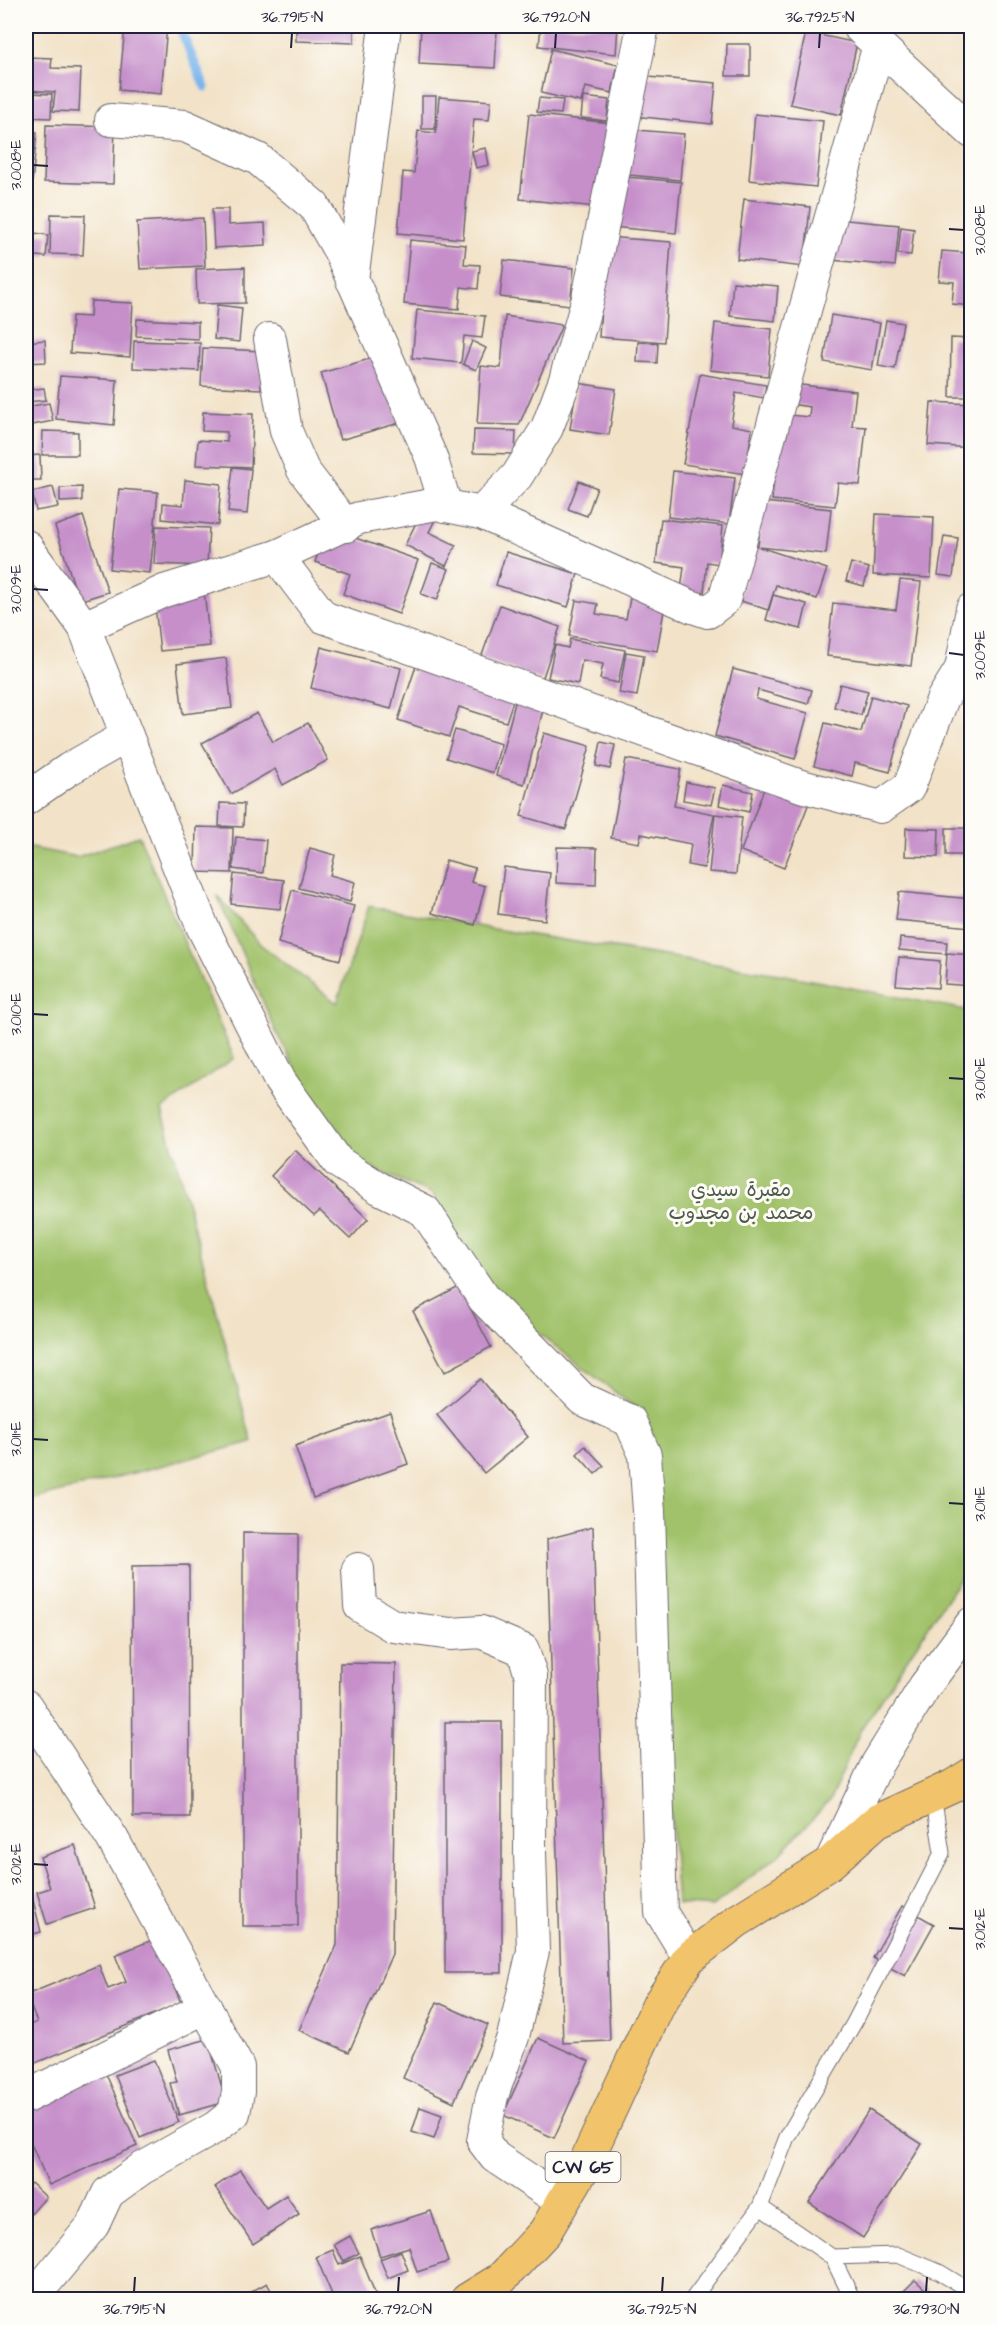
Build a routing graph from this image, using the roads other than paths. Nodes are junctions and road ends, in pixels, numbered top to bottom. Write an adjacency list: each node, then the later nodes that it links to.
1 (385, 26): 6 (street)
2 (644, 26): 9 (street)
3 (868, 35): 5 (street); 9 (street)
4 (111, 120): 6 (street)
5 (972, 132)
6 (352, 280): 8 (street)
7 (270, 339): 10 (street)
8 (446, 506): 9 (street); 10 (street)
9 (481, 513)
10 (346, 526): 12 (street)
11 (26, 546): 14 (street)
12 (277, 556): 14 (street); 15 (street)
13 (972, 609): 15 (street)
14 (84, 627): 16 (street)
15 (966, 667)
16 (127, 736): 17 (street); 24 (street)
17 (26, 799)
18 (358, 1569): 27 (street)
19 (972, 1623): 23 (street)
20 (26, 1706): 25 (street)
21 (972, 1774): 22 (main road)
22 (933, 1795): 23 (main road); 28 (lane)
23 (830, 1863): 24 (main road)
24 (689, 1958): 27 (main road, CW 65)
25 (206, 2007): 26 (street); 30 (street)
26 (26, 2097)
27 (562, 2202): 32 (main road, CW 65)
28 (760, 2207): 29 (lane); 33 (lane)
29 (832, 2257): 31 (lane); 34 (lane)
30 (36, 2291)
31 (972, 2292)
32 (467, 2300)
33 (692, 2300)
34 (853, 2300)

